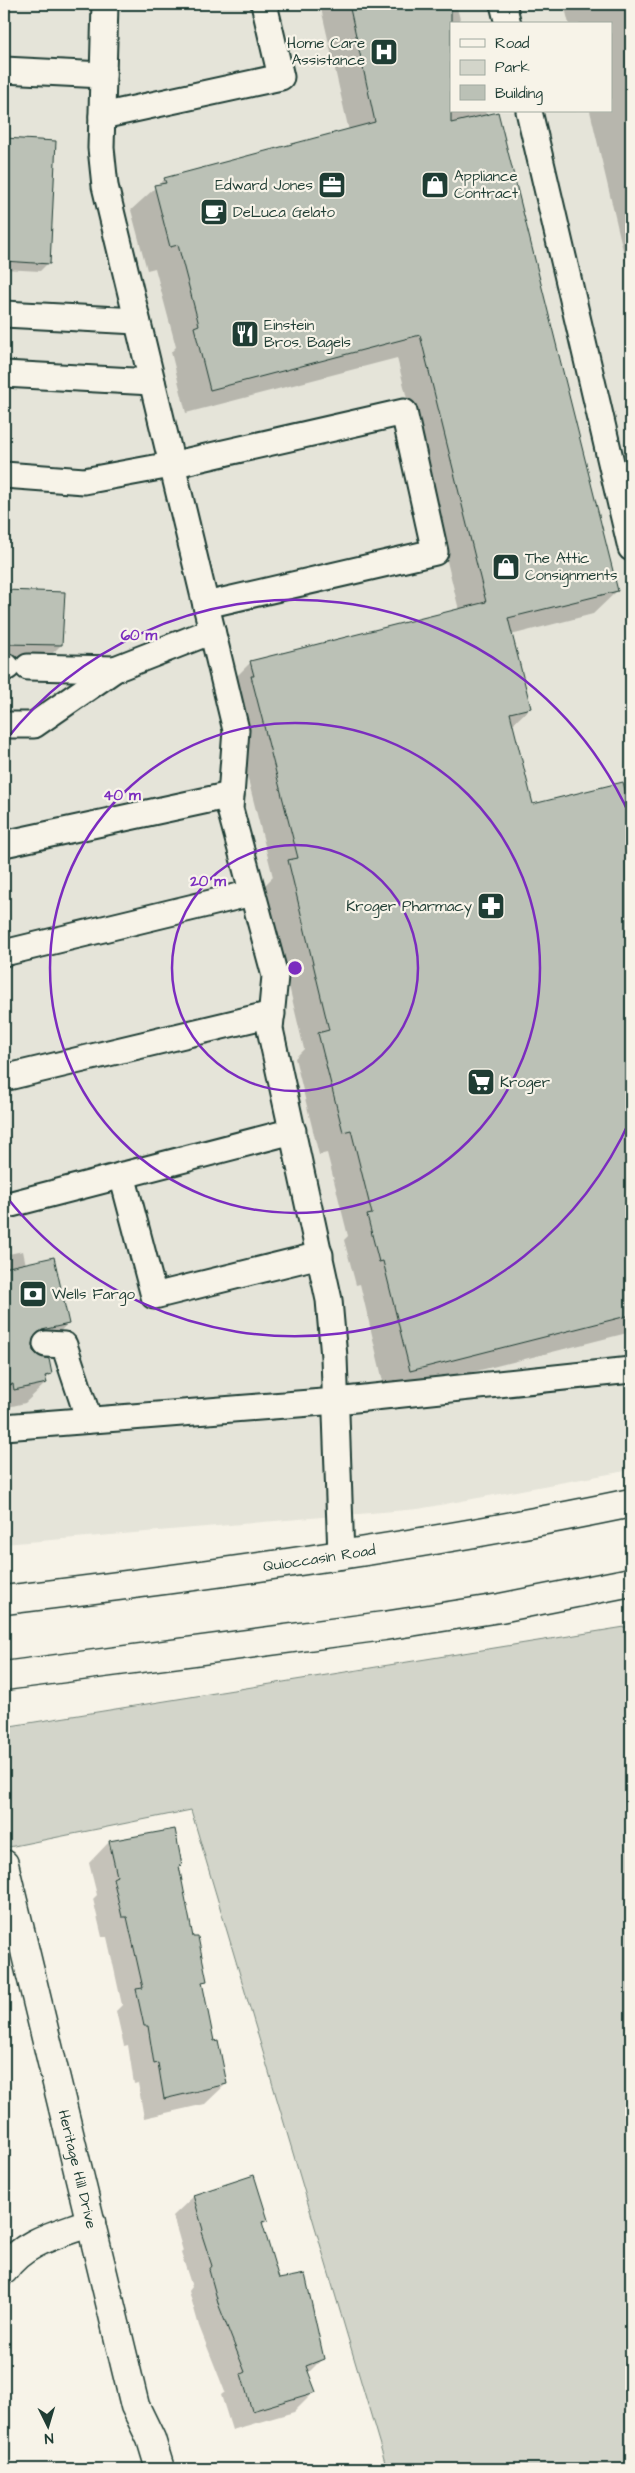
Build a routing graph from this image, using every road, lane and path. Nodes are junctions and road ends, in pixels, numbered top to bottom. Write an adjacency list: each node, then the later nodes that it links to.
1 (105, 4): 6 (lane)
2 (264, 4): 8 (lane)
3 (503, 4): 4 (lane)
4 (508, 22)
5 (4, 70): 6 (lane)
6 (103, 75): 8 (lane)
7 (529, 112): 15 (lane)
8 (102, 116): 10 (lane)
9 (4, 314): 10 (lane)
10 (137, 321): 12 (lane)
11 (4, 374): 12 (lane)
12 (152, 382): 13 (lane)
13 (172, 465): 14 (lane); 16 (lane); 16 (lane)
14 (4, 475)
15 (631, 548)
16 (206, 605): 17 (lane)
17 (212, 631): 19 (lane); 21 (lane)
18 (13, 667): 19 (lane)
19 (115, 669): 20 (lane)
20 (4, 724)
21 (231, 795): 22 (lane); 23 (lane)
22 (4, 844)
23 (252, 893): 24 (lane); 25 (lane)
24 (4, 954)
25 (272, 1014): 26 (lane); 27 (lane)
26 (4, 1078)
27 (293, 1131): 28 (lane); 30 (lane)
28 (122, 1175): 29 (lane); 30 (lane)
29 (4, 1206)
30 (320, 1255): 33 (lane)
31 (46, 1344): 34 (lane)
32 (631, 1370): 33 (lane)
33 (336, 1401): 34 (lane); 37 (lane)
34 (89, 1420): 35 (lane)
35 (4, 1428)
36 (631, 1503): 37 (main road, Quioccasin Road)
37 (342, 1556): 39 (main road, Quioccasin Road)
38 (631, 1582): 40 (main road)
39 (4, 1600)
40 (4, 1676)
41 (4, 1864): 42 (main road, Heritage Hill Drive)
42 (91, 2222): 43 (main road); 44 (main road, Heritage Hill Drive)
43 (4, 2270)
44 (160, 2469)

